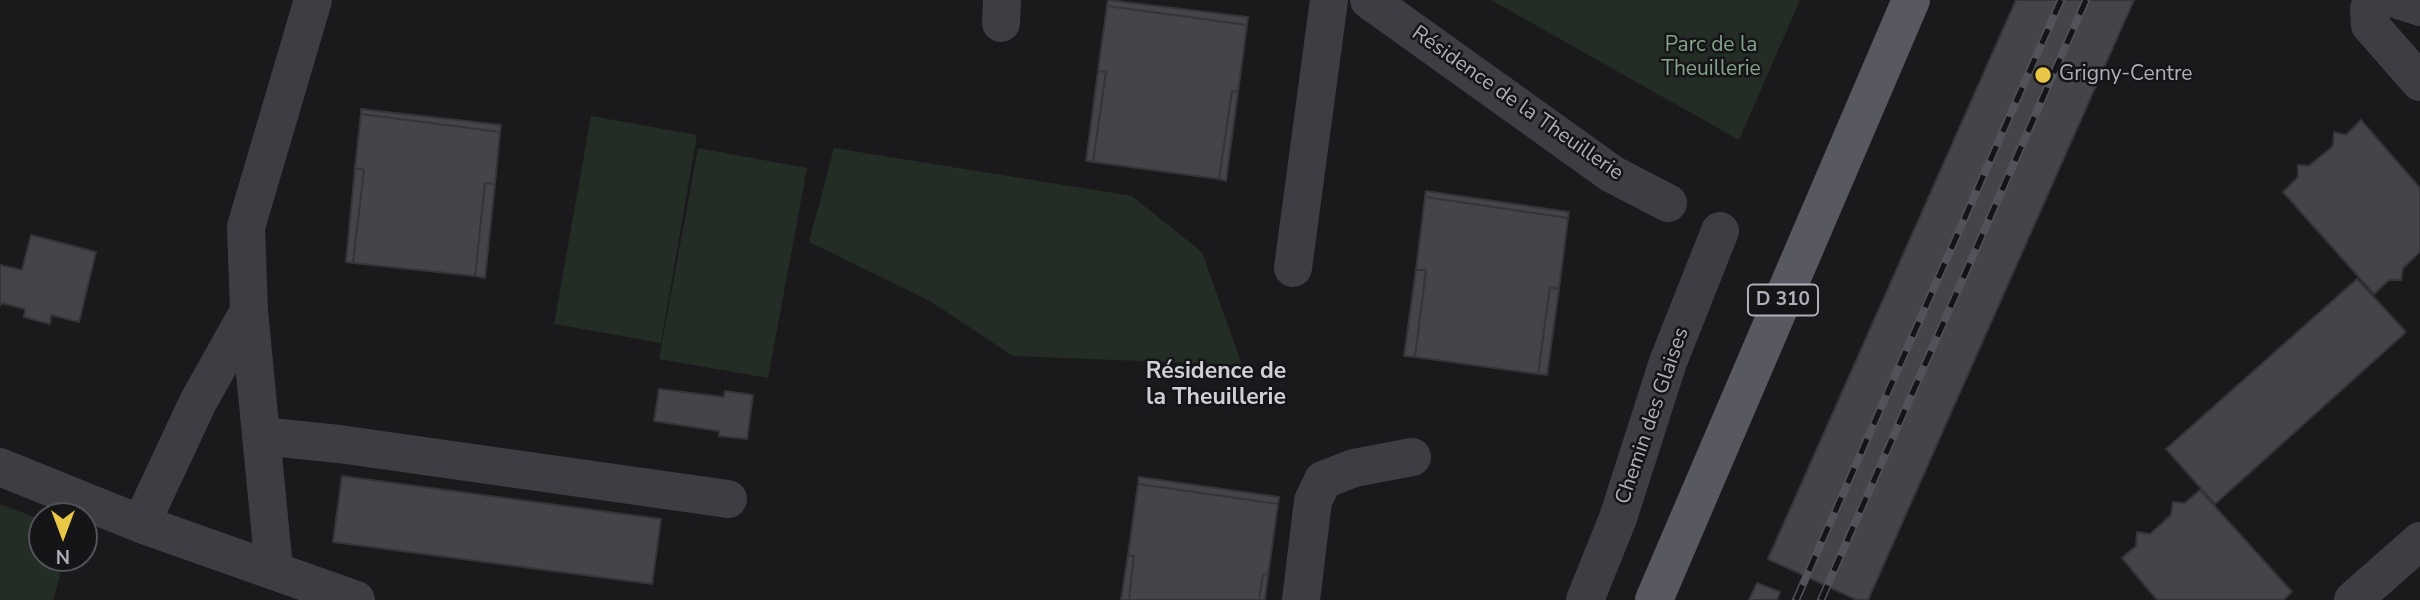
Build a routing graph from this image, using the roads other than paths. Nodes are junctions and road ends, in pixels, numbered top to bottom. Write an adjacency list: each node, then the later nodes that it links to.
1 (313, 0): 12 (street)
2 (1329, 0): 11 (street)
3 (1369, 0): 9 (street, Résidence de la Theuillerie)
4 (1911, 0): 23 (main road, D 310)
5 (2382, 0): 8 (street)
6 (2398, 0): 7 (street)
7 (2420, 7)
8 (2420, 82)
9 (1668, 203)
10 (1720, 231): 22 (street, Chemin des Glaises)
11 (1293, 268)
12 (249, 311): 13 (street); 17 (street)
13 (261, 436): 16 (street); 19 (street)
14 (1412, 457): 21 (street)
15 (0, 467): 17 (street)
16 (728, 499)
17 (141, 524): 19 (street)
18 (2420, 541): 24 (street)
19 (274, 569): 20 (street)
20 (356, 600)
21 (1301, 600)
22 (1585, 600)
23 (1654, 600)
24 (2353, 600)

